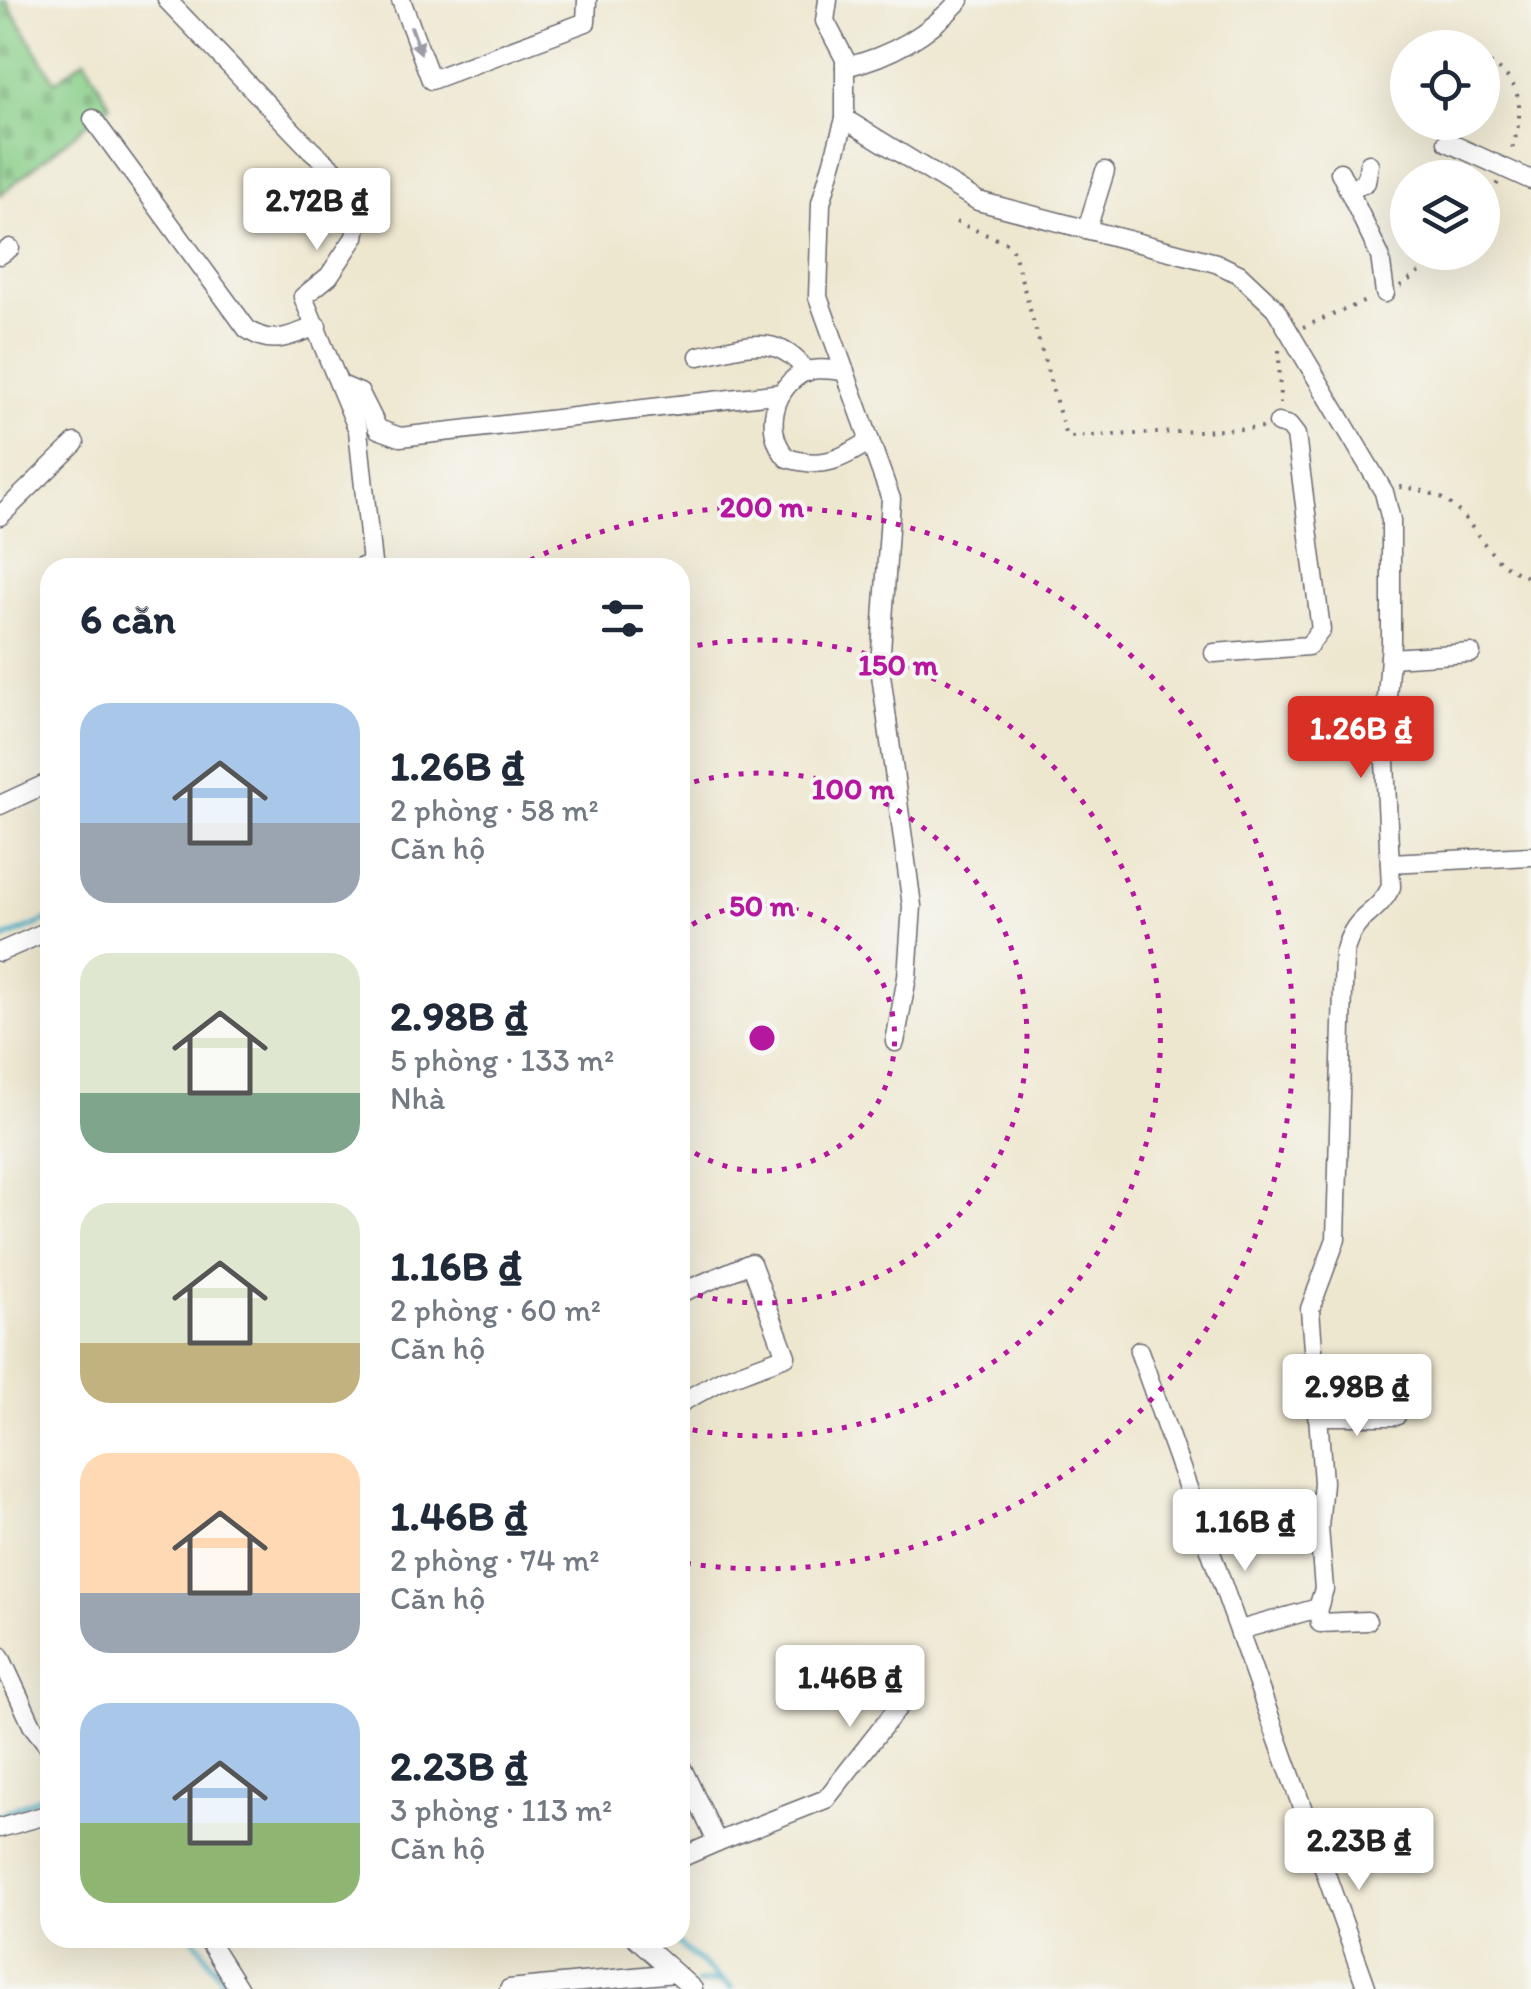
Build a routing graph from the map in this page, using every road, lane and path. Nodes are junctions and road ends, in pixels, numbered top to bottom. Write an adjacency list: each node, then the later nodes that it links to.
1 (167, 0): 22 (street)
2 (401, 0): 3 (street, one-way to 3)
3 (587, 0)
4 (828, 0): 6 (street)
5 (960, 0): 6 (street)
6 (845, 67): 9 (street)
7 (1500, 69): 12 (path)
8 (93, 119): 22 (street)
9 (845, 119): 19 (street); 25 (street)
10 (1447, 142): 12 (street)
11 (1369, 164): 17 (street)
12 (1505, 167): 15 (path); 16 (street)
13 (1106, 171): 19 (street)
14 (1340, 172): 17 (street)
15 (1500, 177)
16 (1531, 180)
17 (1349, 191): 21 (street)
18 (956, 222): 29 (path)
19 (1087, 229): 23 (street)
20 (1421, 270): 21 (path)
21 (1384, 293): 23 (path)
22 (317, 326): 27 (street)
23 (1291, 332): 29 (path); 32 (street)
24 (699, 356): 26 (street)
25 (845, 371): 26 (street); 30 (street)
26 (806, 372): 28 (street)
27 (341, 385): 28 (street); 34 (street)
28 (782, 393): 30 (street)
29 (1278, 423): 36 (street)
30 (870, 440): 45 (street)
31 (75, 444): 33 (street)
32 (1380, 486): 35 (path); 38 (street)
33 (0, 516)
34 (367, 558)
35 (1531, 578)
36 (1214, 652)
37 (1471, 653): 38 (street)
38 (1390, 658): 42 (street)
39 (40, 787): 40 (street)
40 (0, 805)
41 (1531, 856): 42 (street)
42 (1390, 864): 49 (street)
43 (40, 934): 44 (street)
44 (0, 952)
45 (895, 1042)
46 (690, 1288): 48 (street)
47 (1139, 1351): 53 (street)
48 (690, 1398)
49 (1317, 1416): 50 (street); 51 (street)
50 (1396, 1416)
51 (1318, 1608): 52 (street); 53 (street)
52 (1368, 1621)
53 (1240, 1630): 68 (street)
54 (0, 1656): 56 (street)
55 (907, 1696): 60 (street)
56 (40, 1736)
57 (690, 1785): 60 (street)
58 (40, 1817): 59 (street)
59 (0, 1828)
60 (717, 1842): 61 (street)
61 (690, 1854)
62 (212, 1948): 65 (street)
63 (647, 1948): 64 (street)
64 (675, 1973): 66 (street); 67 (street)
65 (239, 1989)
66 (509, 1989)
67 (693, 1989)
68 (1367, 1989)

